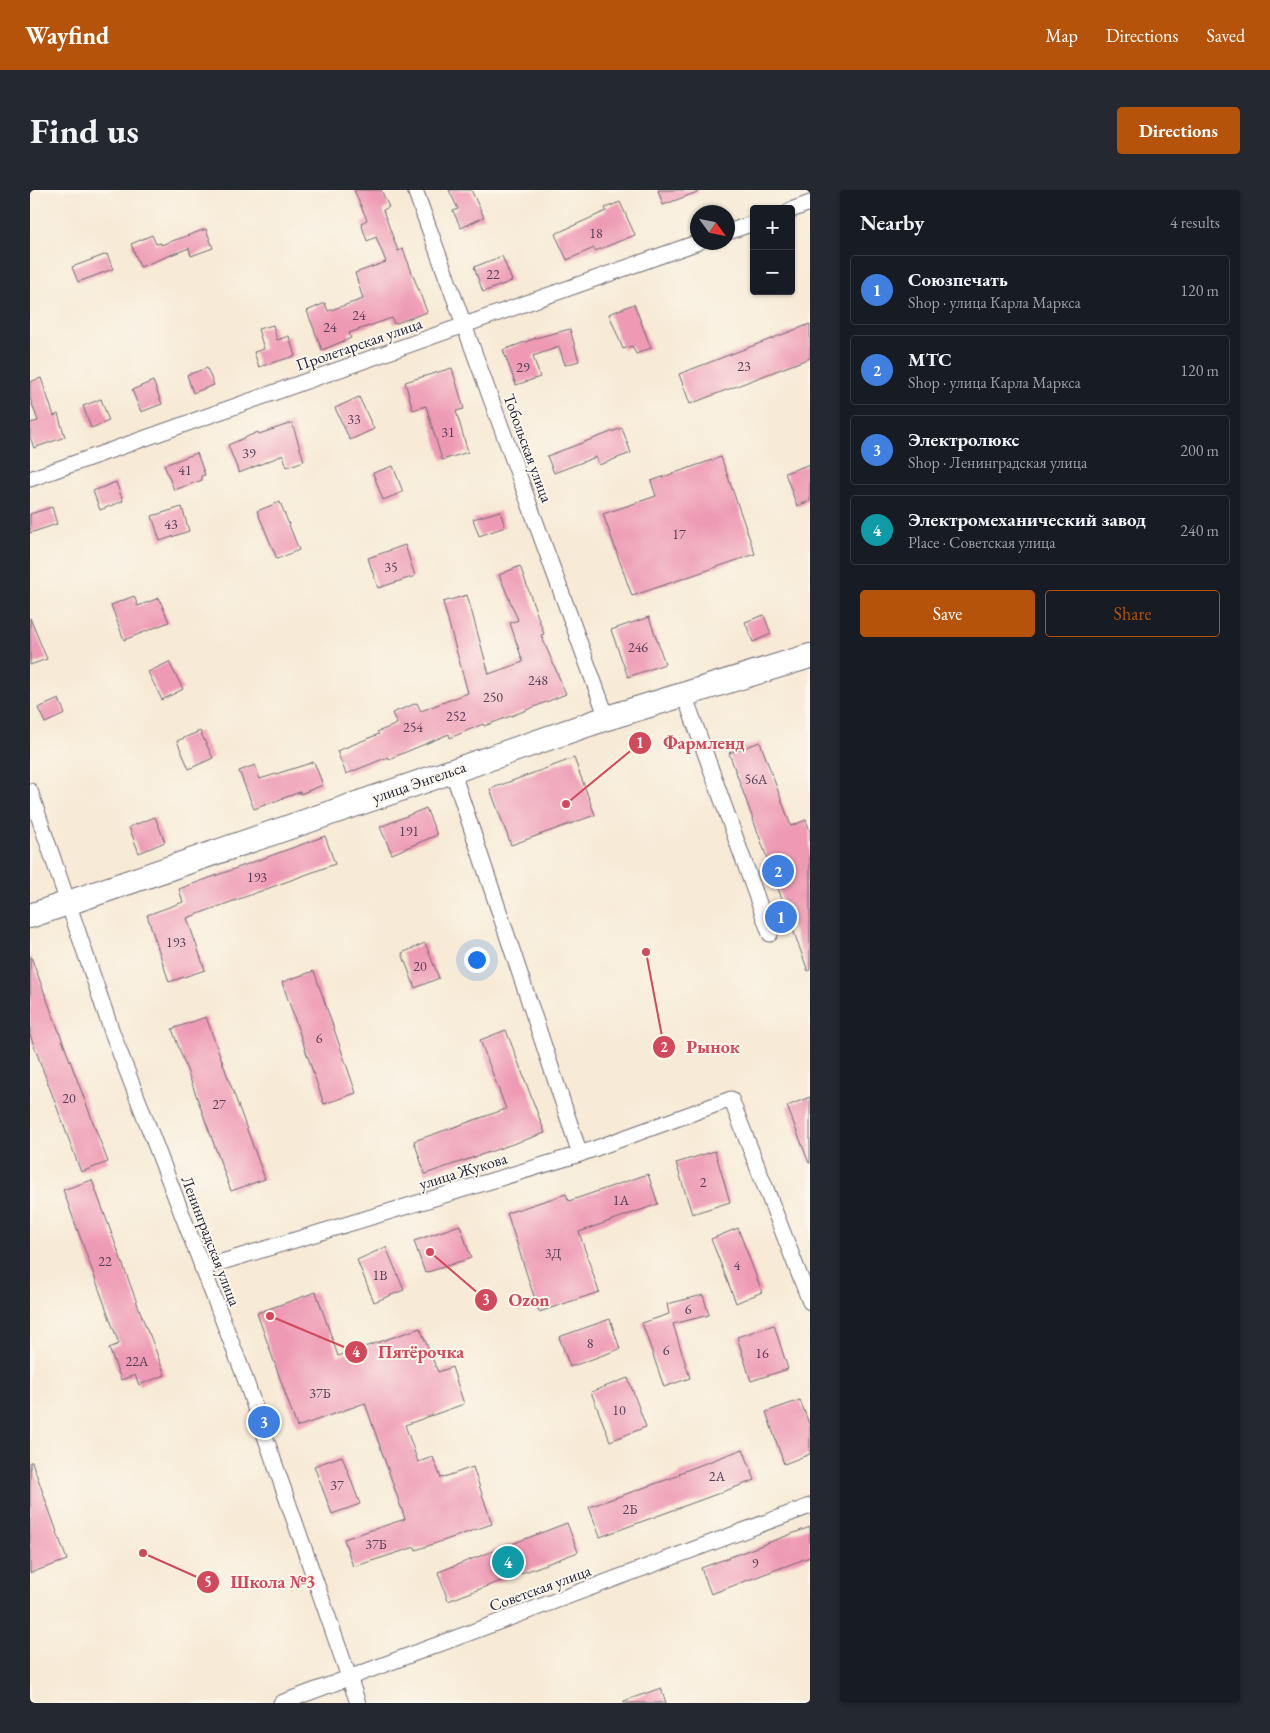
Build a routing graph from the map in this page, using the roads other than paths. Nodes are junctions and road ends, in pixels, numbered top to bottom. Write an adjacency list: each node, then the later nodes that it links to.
1 (415, 190): 7 (street, Тобольская улица)
2 (810, 203): 3 (street)
3 (795, 209)
4 (750, 224): 5 (street)
5 (735, 230)
6 (690, 245): 7 (street, Пролетарская улица)
7 (465, 325): 8 (street, Пролетарская улица); 11 (street, Тобольская улица)
8 (30, 479)
9 (810, 656): 10 (main road, улица Энгельса)
10 (684, 694): 11 (main road, улица Энгельса); 16 (street)
11 (607, 718): 12 (main road, улица Энгельса)
12 (452, 770): 14 (main road, улица Энгельса); 17 (street)
13 (30, 791): 14 (street, Ленинградская улица)
14 (67, 903): 15 (main road, улица Энгельса); 18 (street, Ленинградская улица)
15 (30, 916)
16 (770, 934)
17 (580, 1154): 18 (street, улица Жукова); 19 (street, улица Жукова)
18 (202, 1268): 21 (street, Ленинградская улица)
19 (810, 1302)
20 (810, 1506): 21 (street, Советская улица)
21 (348, 1678): 22 (street, Советская улица); 23 (street, Ленинградская улица)
22 (281, 1703)
23 (358, 1703)

